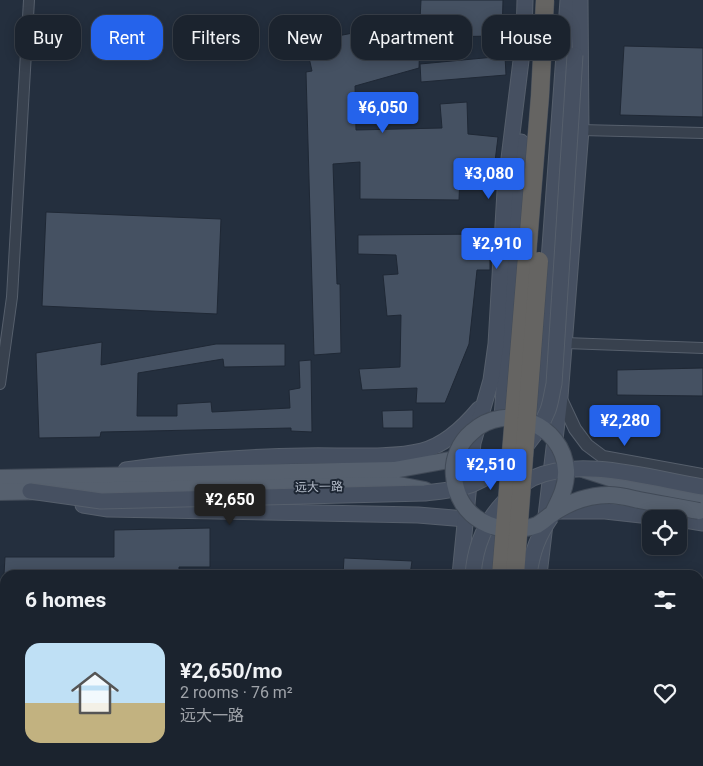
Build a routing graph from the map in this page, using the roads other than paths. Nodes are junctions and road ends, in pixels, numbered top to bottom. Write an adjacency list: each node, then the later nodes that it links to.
1 (29, 0): 12 (street)
2 (525, 0): 7 (main road)
3 (545, 0): 34 (highway, bridge)
4 (557, 0): 35 (highway, bridge)
5 (568, 0): 16 (main road)
6 (579, 0): 8 (main road); 22 (main road, bridge)
7 (519, 117): 14 (main road); 15 (main road)
8 (581, 130): 9 (street); 10 (main road)
9 (703, 133)
10 (565, 343): 11 (street); 13 (main road)
11 (703, 348)
12 (0, 384)
13 (560, 397): 19 (street); 26 (main road)
14 (482, 406): 20 (main road); 29 (main road)
15 (502, 418): 16 (main road, bridge); 18 (main road, bridge)
16 (538, 425): 17 (main road, bridge)
17 (564, 457): 25 (main road, bridge); 26 (main road, bridge)
18 (455, 459): 20 (main road, 远大一路); 24 (main road, bridge)
19 (703, 475)
20 (82, 476): 21 (main road, 远大一路)
21 (0, 478)
22 (30, 491): 23 (main road, 远大一路); 24 (main road, 远大一路, bridge)
23 (0, 492): 29 (main road)
24 (458, 496): 30 (main road, bridge)
25 (702, 504): 26 (main road, bridge); 27 (main road); 32 (main road, bridge)
26 (549, 512): 28 (main road); 30 (main road, bridge); 36 (main road, bridge); 37 (main road)
27 (687, 513)
28 (642, 515)
29 (466, 519): 31 (main road)
30 (494, 528): 33 (main road)
31 (461, 570)
32 (474, 570)
33 (490, 570)
34 (501, 570)
35 (515, 570)
36 (530, 570)
37 (540, 570)

